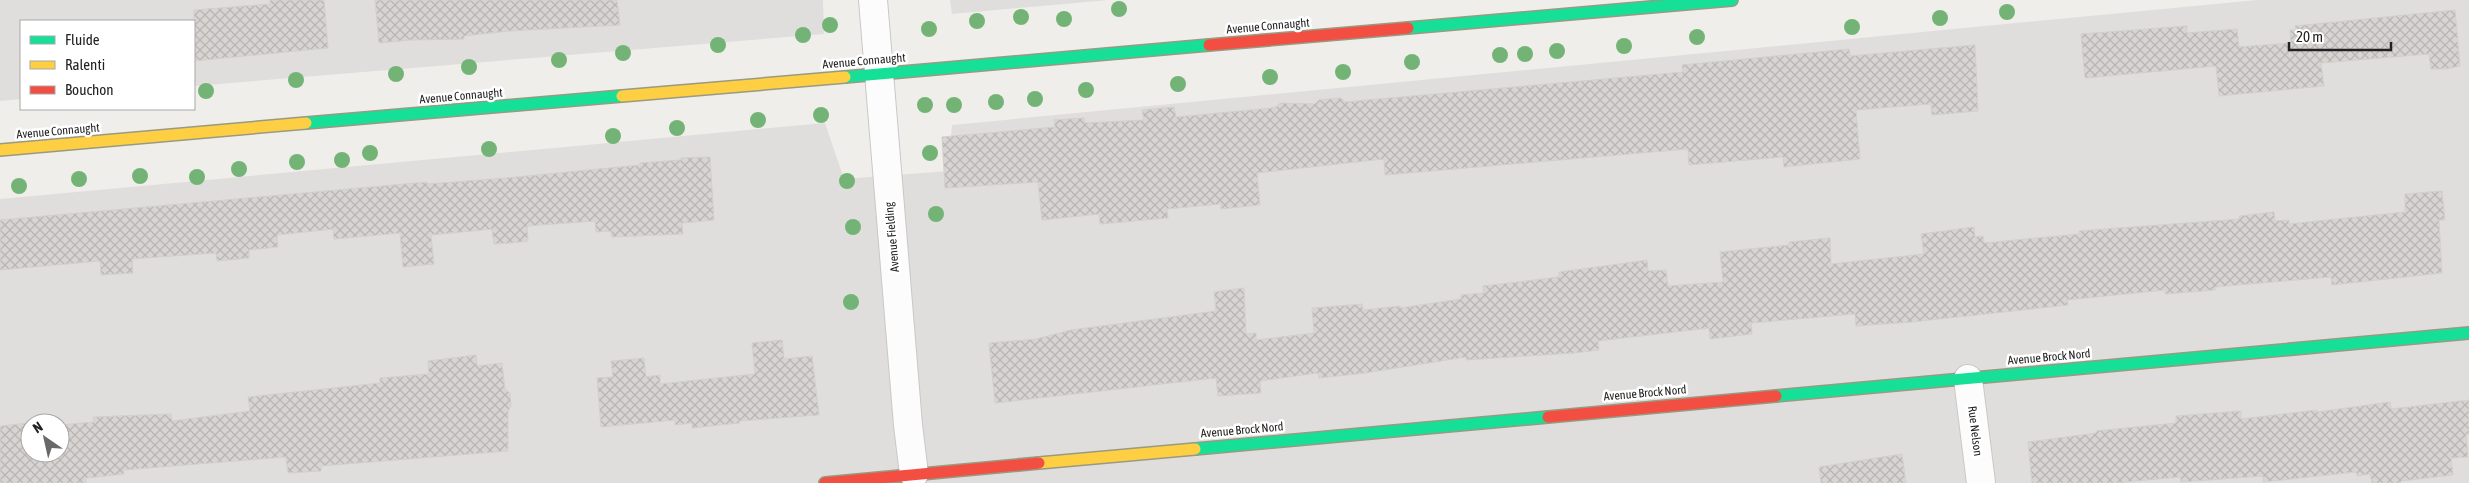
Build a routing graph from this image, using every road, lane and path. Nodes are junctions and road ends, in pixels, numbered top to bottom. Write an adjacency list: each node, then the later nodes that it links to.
1 (873, 0): 3 (street, Avenue Fielding)
2 (1732, 0): 3 (street, Avenue Connaught)
3 (879, 73): 4 (street, Avenue Connaught); 7 (street, Avenue Fielding)
4 (0, 150)
5 (2469, 333): 6 (street, Avenue Brock Nord)
6 (1968, 378): 7 (street, Avenue Brock Nord); 9 (street, Rue Nelson)
7 (914, 474): 8 (street, Avenue Brock Nord)
8 (825, 483)
9 (1981, 483)

